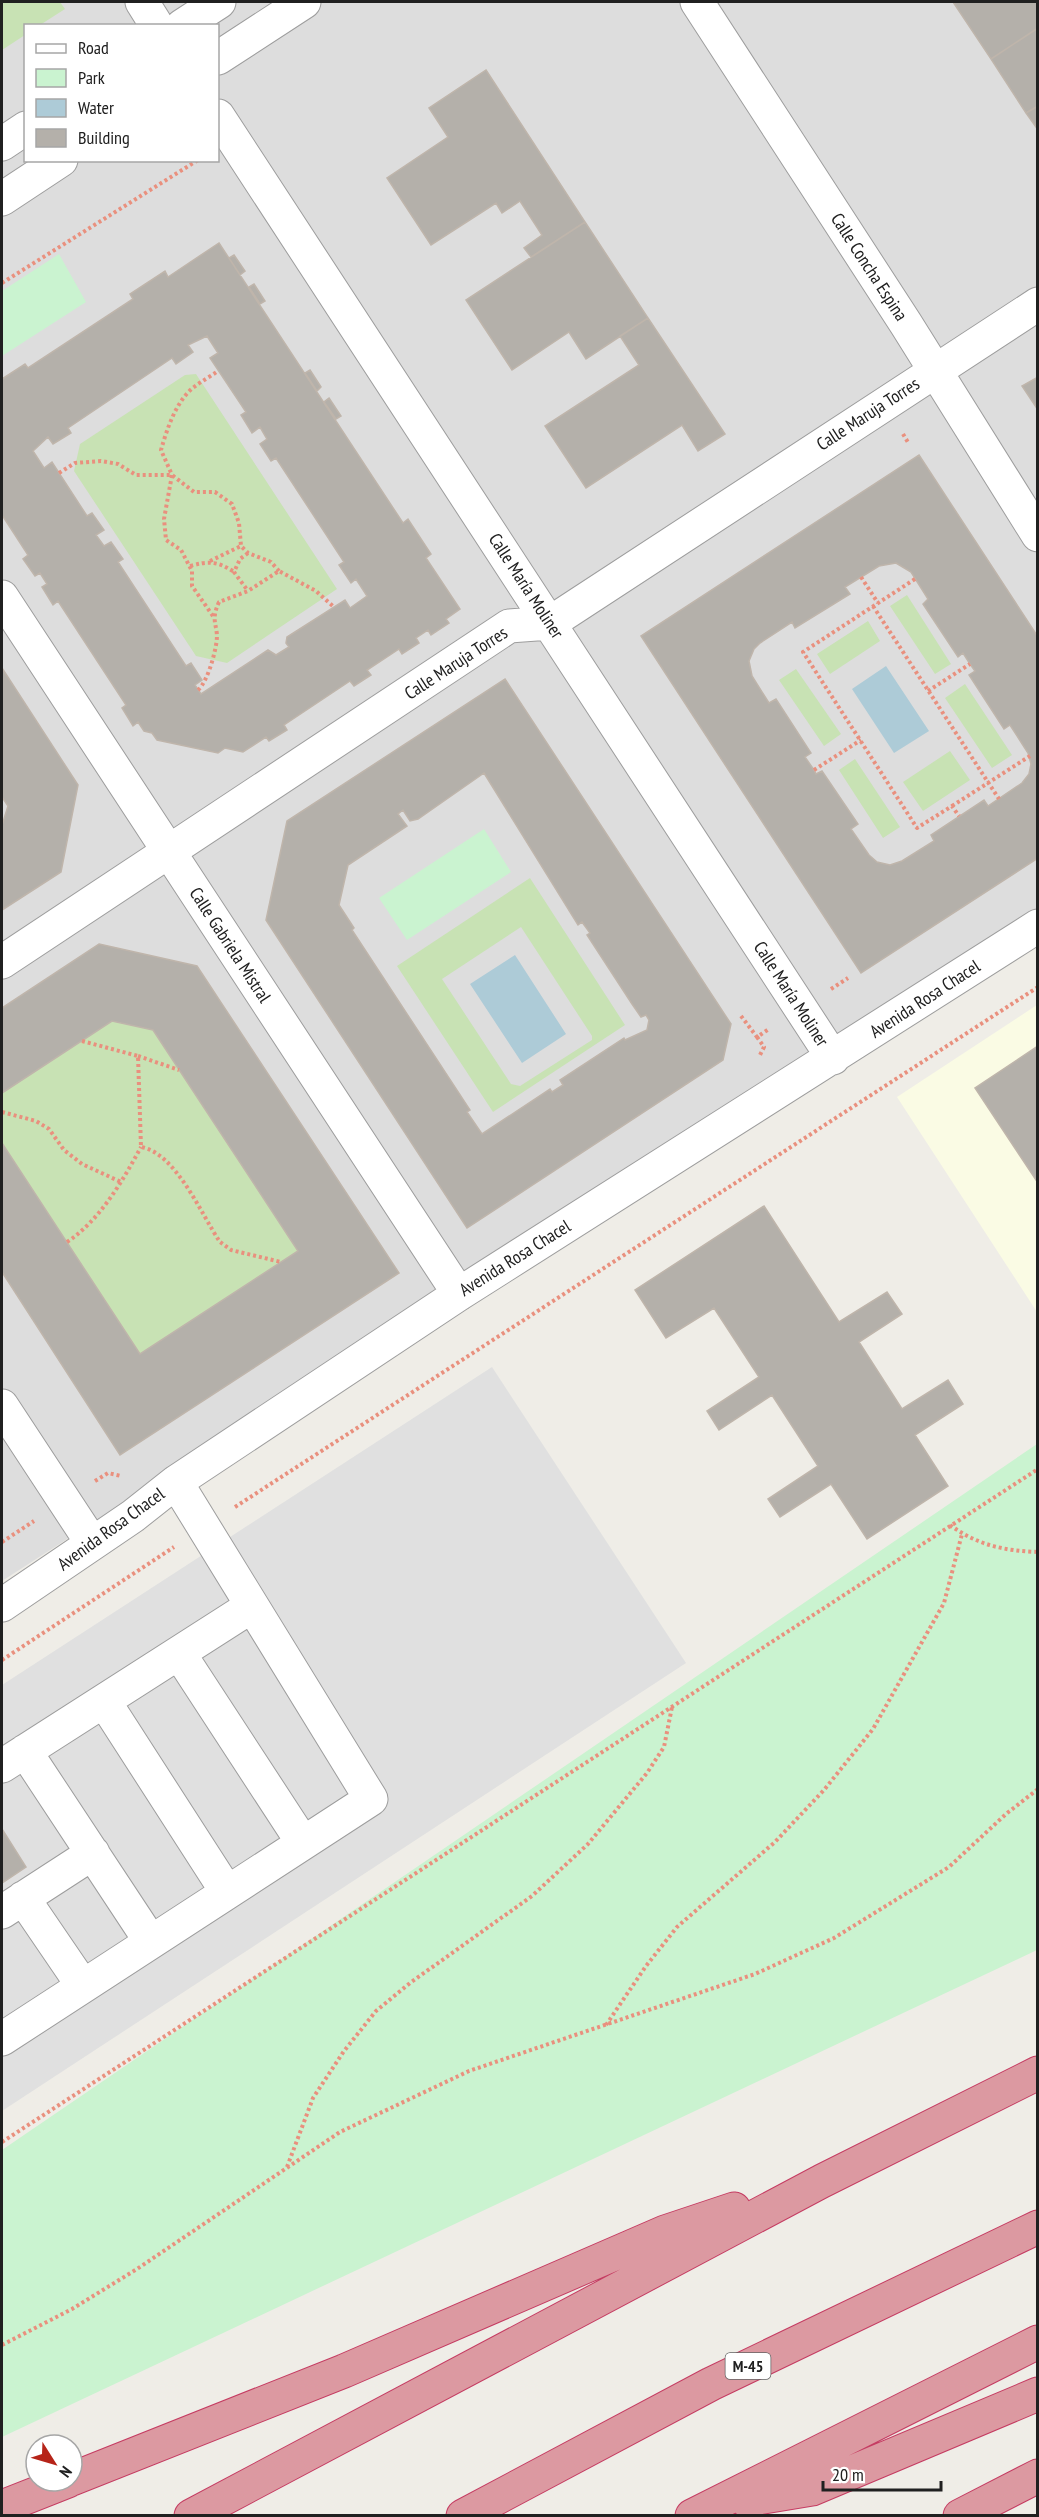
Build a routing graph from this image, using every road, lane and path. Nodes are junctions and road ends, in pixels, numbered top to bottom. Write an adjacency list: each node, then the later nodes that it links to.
1 (142, 2): 5 (street)
2 (219, 2): 6 (street)
3 (304, 2): 7 (street)
4 (697, 2): 17 (street, Calle Concha Espina)
5 (156, 24)
6 (185, 24)
7 (219, 57)
8 (219, 118): 34 (street, Calle María Moliner)
9 (24, 129): 10 (street)
10 (2, 144)
11 (58, 162): 13 (street)
12 (195, 162): 14 (path)
13 (2, 200)
14 (2, 283)
15 (1038, 304): 17 (street, Calle Maruja Torres)
16 (218, 370): 19 (path)
17 (935, 370): 20 (street, Calle Concha Espina); 34 (street, Calle Maruja Torres)
18 (59, 473): 19 (path)
19 (172, 475): 21 (path); 24 (path)
20 (1038, 535)
21 (241, 546): 22 (path); 23 (path)
22 (248, 553): 25 (path); 26 (path)
23 (209, 561): 24 (path); 26 (path)
24 (190, 566): 33 (path)
25 (279, 571): 29 (path); 32 (path)
26 (234, 572): 29 (path)
27 (861, 578): 31 (path)
28 (915, 579): 31 (path)
29 (248, 591): 33 (path)
30 (2, 597): 45 (street, Calle Gabriela Mistral)
31 (875, 605): 37 (path); 38 (path)
32 (334, 607)
33 (213, 616): 36 (path)
34 (550, 622): 45 (street, Calle Maruja Torres); 51 (street, Calle María Moliner)
35 (970, 664): 37 (path)
36 (198, 690)
37 (928, 691): 41 (path)
38 (861, 740): 40 (path); 43 (path)
39 (1030, 756): 41 (path)
40 (813, 770)
41 (988, 783): 42 (path); 43 (path)
42 (999, 799)
43 (952, 806): 44 (path)
44 (958, 816)
45 (169, 853): 47 (street, Calle Maruja Torres); 58 (street, Calle Gabriela Mistral)
46 (1038, 926): 51 (street, Avenida Rosa Chacel)
47 (2, 962)
48 (1038, 987): 63 (path)
49 (82, 1041): 50 (path)
50 (138, 1056): 52 (path); 54 (path)
51 (833, 1058): 58 (street, Avenida Rosa Chacel)
52 (179, 1070)
53 (2, 1112): 55 (path)
54 (141, 1147): 55 (path); 57 (path)
55 (121, 1182): 56 (path)
56 (67, 1242)
57 (281, 1262)
58 (459, 1294): 61 (street, Avenida Rosa Chacel)
59 (2, 1406): 65 (street)
60 (1038, 1468): 62 (path)
61 (176, 1482): 63 (street); 65 (street, Avenida Rosa Chacel)
62 (950, 1525): 64 (path); 72 (path)
63 (204, 1527): 68 (street); 70 (path)
64 (962, 1534): 66 (path); 81 (path)
65 (92, 1544): 67 (street, Avenida Rosa Chacel)
66 (1038, 1552)
67 (2, 1605)
68 (252, 1606): 69 (street); 75 (street)
69 (178, 1653): 71 (street); 75 (street)
70 (2, 1660)
71 (104, 1701): 73 (street); 77 (street)
72 (672, 1706): 84 (path); 85 (path)
73 (13, 1759): 76 (street)
74 (1038, 1789): 81 (path)
75 (303, 1843): 77 (street)
76 (93, 1853): 78 (street); 79 (street)
77 (227, 1892): 79 (street)
78 (12, 1905): 80 (street)
79 (152, 1942): 80 (street)
80 (82, 1986): 82 (street)
81 (606, 2025): 85 (path)
82 (2, 2038)
83 (1038, 2073): 86 (highway)
84 (2, 2142)
85 (287, 2167): 89 (path)
86 (822, 2181): 91 (highway); 97 (highway)
87 (1038, 2227): 98 (highway, M-45)
88 (1038, 2342): 96 (highway)
89 (2, 2345)
90 (1038, 2394): 96 (highway)
91 (84, 2474)
92 (1038, 2476): 95 (highway)
93 (37, 2493): 94 (highway)
94 (2, 2507)
95 (978, 2508): 99 (highway)
96 (702, 2511)
97 (191, 2516)
98 (463, 2516)
99 (960, 2516)

